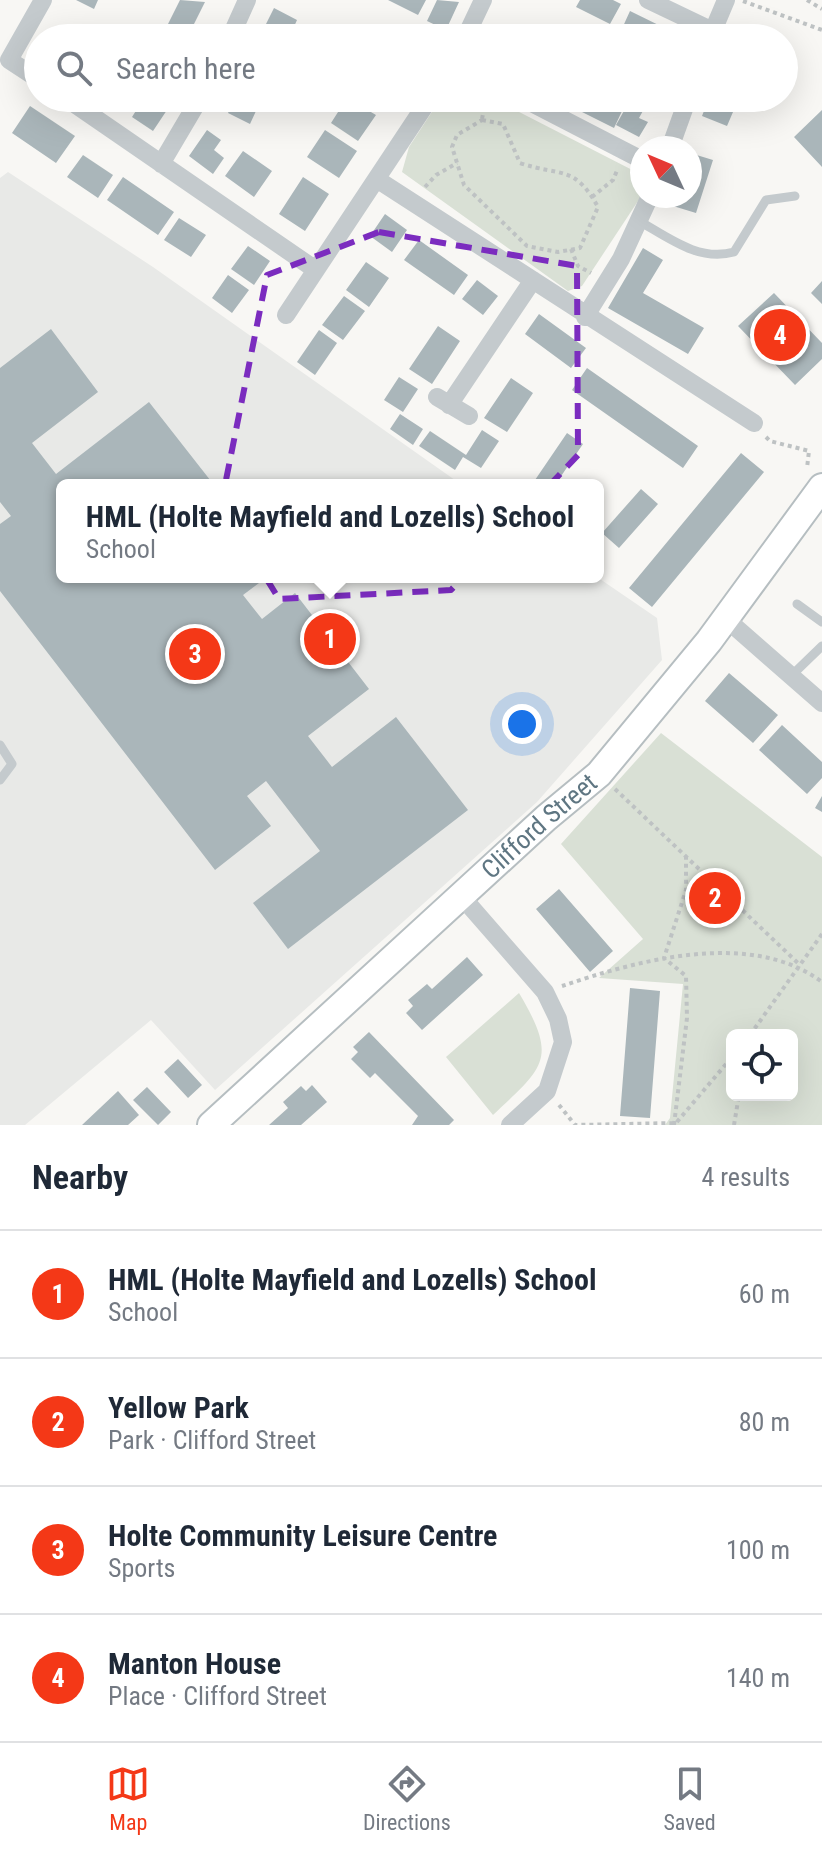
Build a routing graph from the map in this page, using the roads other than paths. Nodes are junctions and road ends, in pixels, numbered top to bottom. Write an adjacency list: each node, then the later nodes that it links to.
1 (43, 0): 6 (street)
2 (247, 0): 7 (street)
3 (483, 0): 8 (street)
4 (648, 0): 9 (street)
5 (726, 0): 10 (street)
6 (29, 24)
7 (236, 24)
8 (472, 24)
9 (692, 24)
10 (715, 24)
11 (24, 34): 12 (street)
12 (24, 70)
13 (86, 112): 20 (street)
14 (192, 112): 20 (street)
15 (421, 112): 21 (street)
16 (549, 112): 19 (street)
17 (683, 112): 18 (street)
18 (674, 136)
19 (630, 154)
20 (161, 164): 25 (street)
21 (378, 180): 25 (street); 26 (street)
22 (795, 196): 24 (lane)
23 (645, 208): 24 (street)
24 (639, 221): 28 (street)
25 (316, 270): 27 (street)
26 (533, 280): 28 (street); 29 (street)
27 (286, 315)
28 (585, 317): 30 (street)
29 (469, 416)
30 (754, 423)
31 (812, 483): 33 (main road, Clifford Street)
32 (797, 604): 34 (lane)
33 (725, 618): 36 (street); 40 (main road, Clifford Street)
34 (822, 622)
35 (822, 646): 36 (lane)
36 (791, 676): 37 (street)
37 (820, 698)
38 (0, 745): 39 (lane)
39 (0, 780)
40 (463, 898): 41 (main road, Clifford Street); 42 (street)
41 (211, 1125)
42 (510, 1125)

